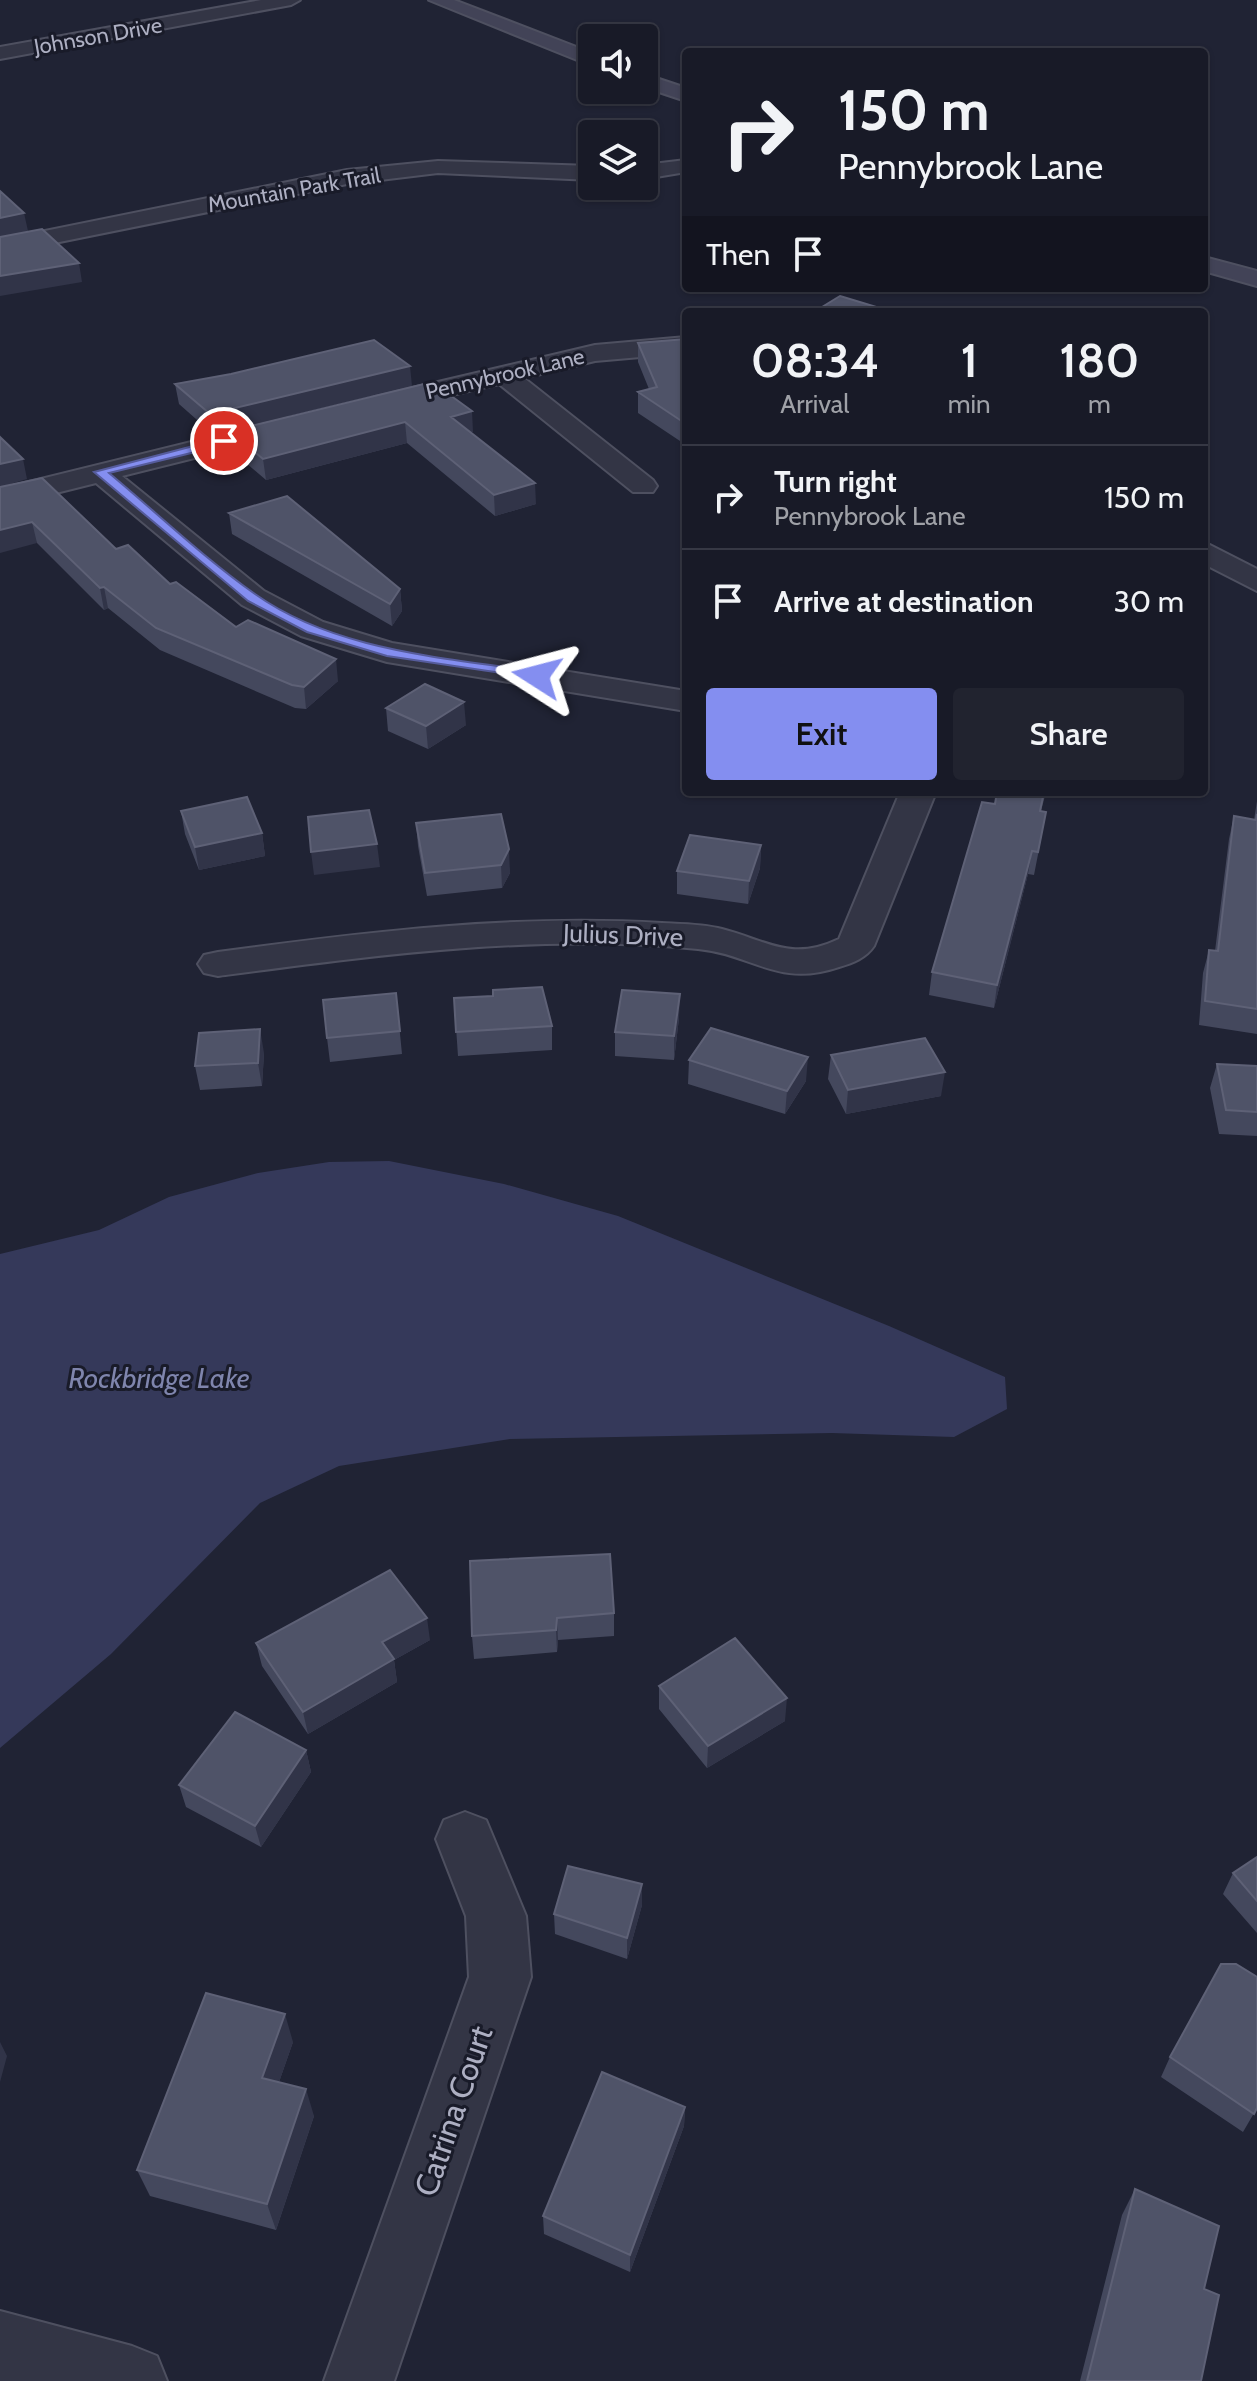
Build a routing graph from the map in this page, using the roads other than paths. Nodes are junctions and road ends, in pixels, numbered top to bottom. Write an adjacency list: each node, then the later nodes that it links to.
1 (291, 0): 3 (street, Johnson Drive)
2 (438, 0): 4 (main road)
3 (0, 53)
4 (578, 55)
5 (658, 85): 6 (main road)
6 (682, 94)
7 (682, 167): 8 (street)
8 (658, 170)
9 (578, 172): 10 (street, Mountain Park Trail)
10 (0, 247)
11 (1208, 265): 12 (main road)
12 (1257, 279)
13 (682, 345): 14 (street, Pennybrook Lane)
14 (503, 374): 15 (street, Pennybrook Lane); 18 (street)
15 (364, 407)
16 (317, 419): 17 (street)
17 (100, 472): 19 (street); 22 (street)
18 (643, 486)
19 (0, 498)
20 (1208, 553): 21 (street)
21 (1257, 582)
22 (682, 700)
23 (916, 796): 24 (street, Julius Drive)
24 (218, 964)
25 (465, 1839): 28 (street, Catrina Court)
26 (0, 2346): 27 (street)
27 (132, 2381)
28 (359, 2381)

